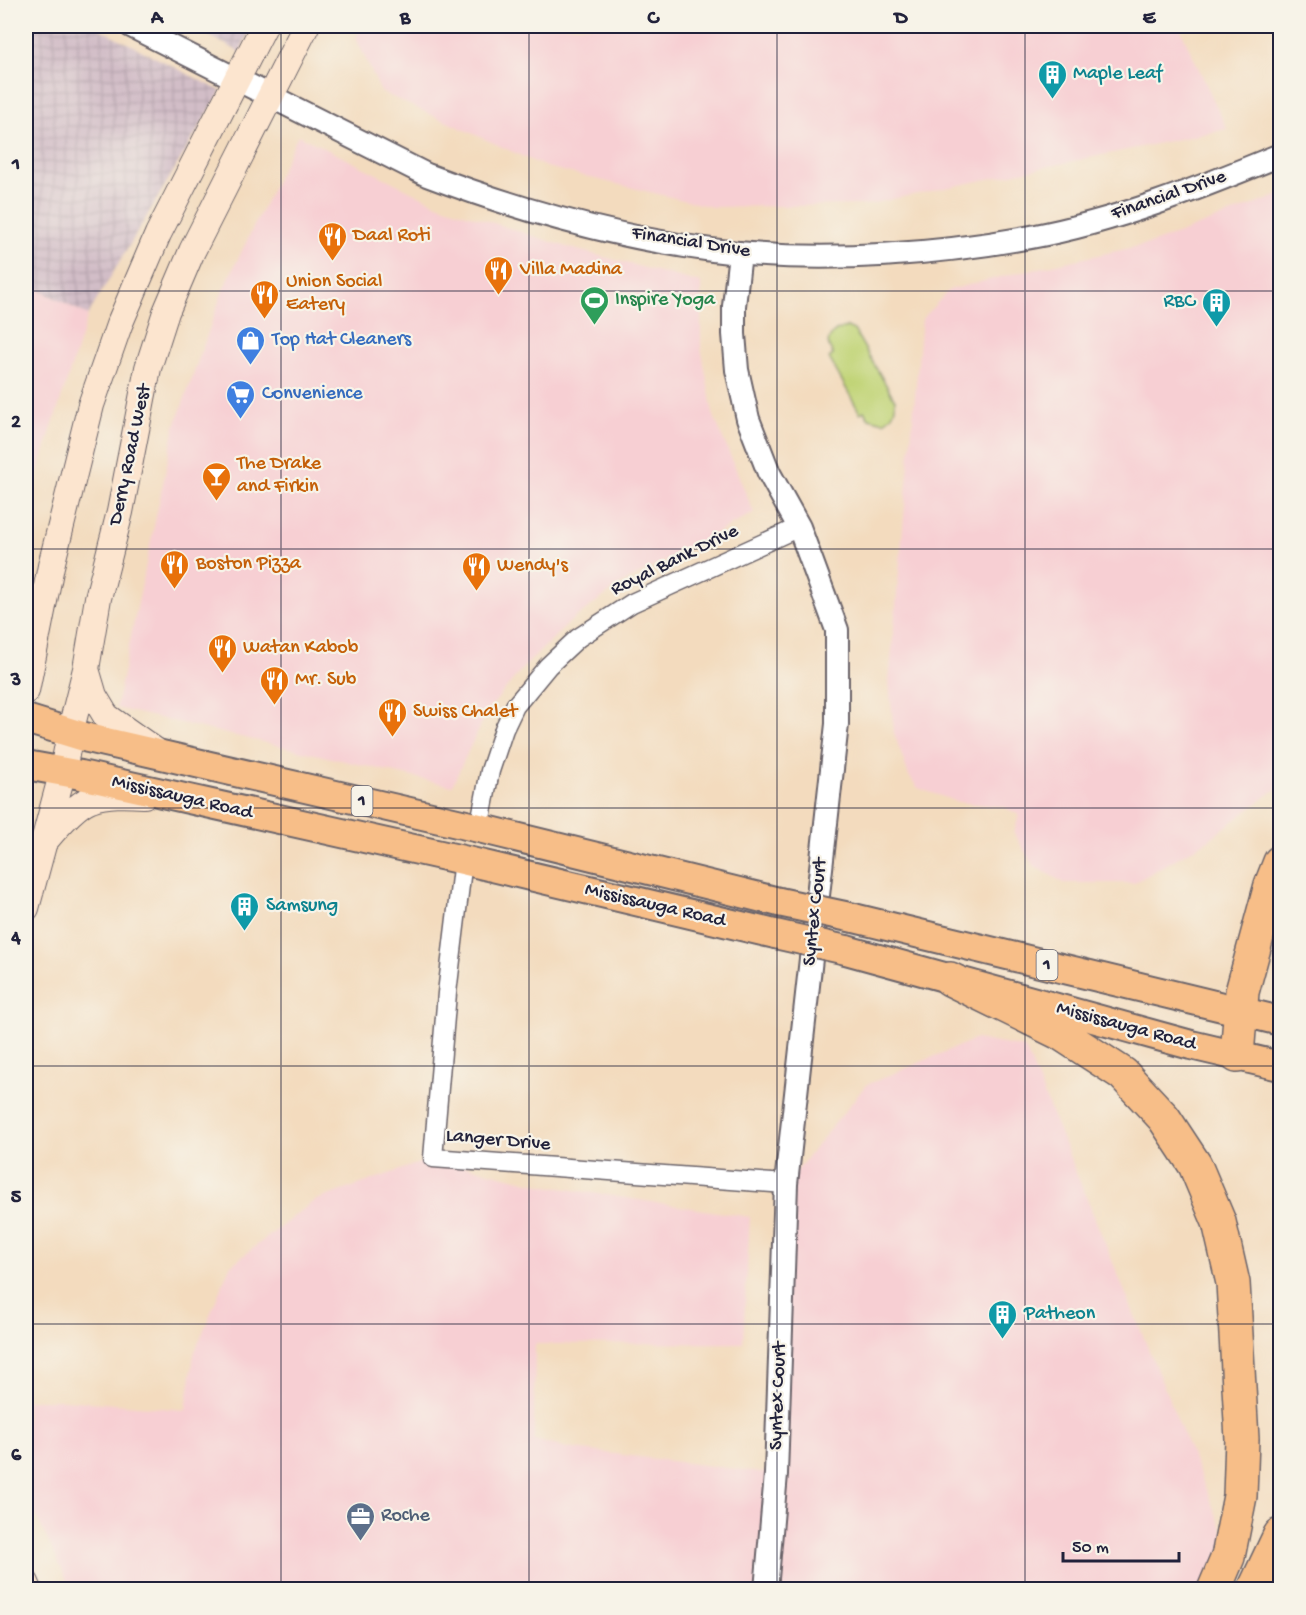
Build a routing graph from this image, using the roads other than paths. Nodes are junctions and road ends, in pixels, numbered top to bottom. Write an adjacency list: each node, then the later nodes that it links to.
1 (131, 26): 4 (street, Financial Drive)
2 (264, 26): 4 (main road)
3 (306, 26): 5 (main road, Derry Road West)
4 (237, 79): 5 (street, Financial Drive); 9 (main road)
5 (270, 97): 7 (street, Financial Drive); 10 (main road, Derry Road West)
6 (1281, 155): 7 (street, Financial Drive)
7 (740, 253): 8 (street, Syntex Court)
8 (799, 527): 18 (street, Royal Bank Drive); 28 (street, Syntex Court)
9 (30, 658): 11 (main road)
10 (86, 669): 13 (main road, Derry Road West); 14 (main road)
11 (26, 690)
12 (26, 719): 13 (main road, Mississauga Road / 1)
13 (70, 733): 14 (main road, Mississauga Road / 1); 16 (main road, Derry Road West)
14 (157, 752): 18 (main road, Mississauga Road / 1)
15 (26, 765): 16 (main road, Mississauga Road / 1)
16 (63, 771): 17 (main road, Mississauga Road / 1); 19 (main road, Derry Road West)
17 (172, 796): 19 (main road); 20 (main road, Mississauga Road / 1)
18 (479, 828): 24 (main road, Mississauga Road / 1, bridge)
19 (43, 844): 22 (main road, Derry Road West)
20 (463, 860): 23 (main road, Mississauga Road / 1, bridge); 28 (street, Langer Drive)
21 (1281, 862): 24 (highway)
22 (26, 908)
23 (950, 979): 26 (main road, Mississauga Road / 1); 34 (highway)
24 (1240, 1011): 25 (main road, Mississauga Road / 1); 26 (highway)
25 (1281, 1021)
26 (1237, 1056): 27 (main road, Mississauga Road / 1)
27 (1281, 1066)
28 (786, 1184): 33 (street, Syntex Court)
29 (1281, 1535): 35 (highway)
30 (1281, 1559): 36 (highway)
31 (26, 1583): 32 (main road)
32 (29, 1590)
33 (766, 1590)
34 (1214, 1590)
35 (1254, 1590)
36 (1263, 1590)

